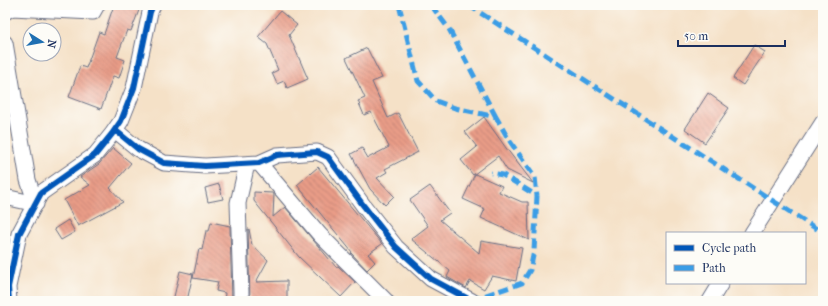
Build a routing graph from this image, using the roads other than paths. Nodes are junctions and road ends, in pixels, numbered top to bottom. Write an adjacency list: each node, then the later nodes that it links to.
1 (97, 5): 3 (street)
2 (153, 5): 6 (street)
3 (5, 12)
4 (5, 43): 9 (street)
5 (823, 122): 10 (street)
6 (115, 130): 7 (street); 9 (street)
7 (253, 163): 13 (street); 14 (street); 15 (street)
8 (5, 197): 9 (street)
9 (36, 204): 12 (street)
10 (753, 232)
11 (720, 284): 16 (street)
12 (9, 301)
13 (241, 301)
14 (386, 301)
15 (472, 301)
16 (710, 301)

